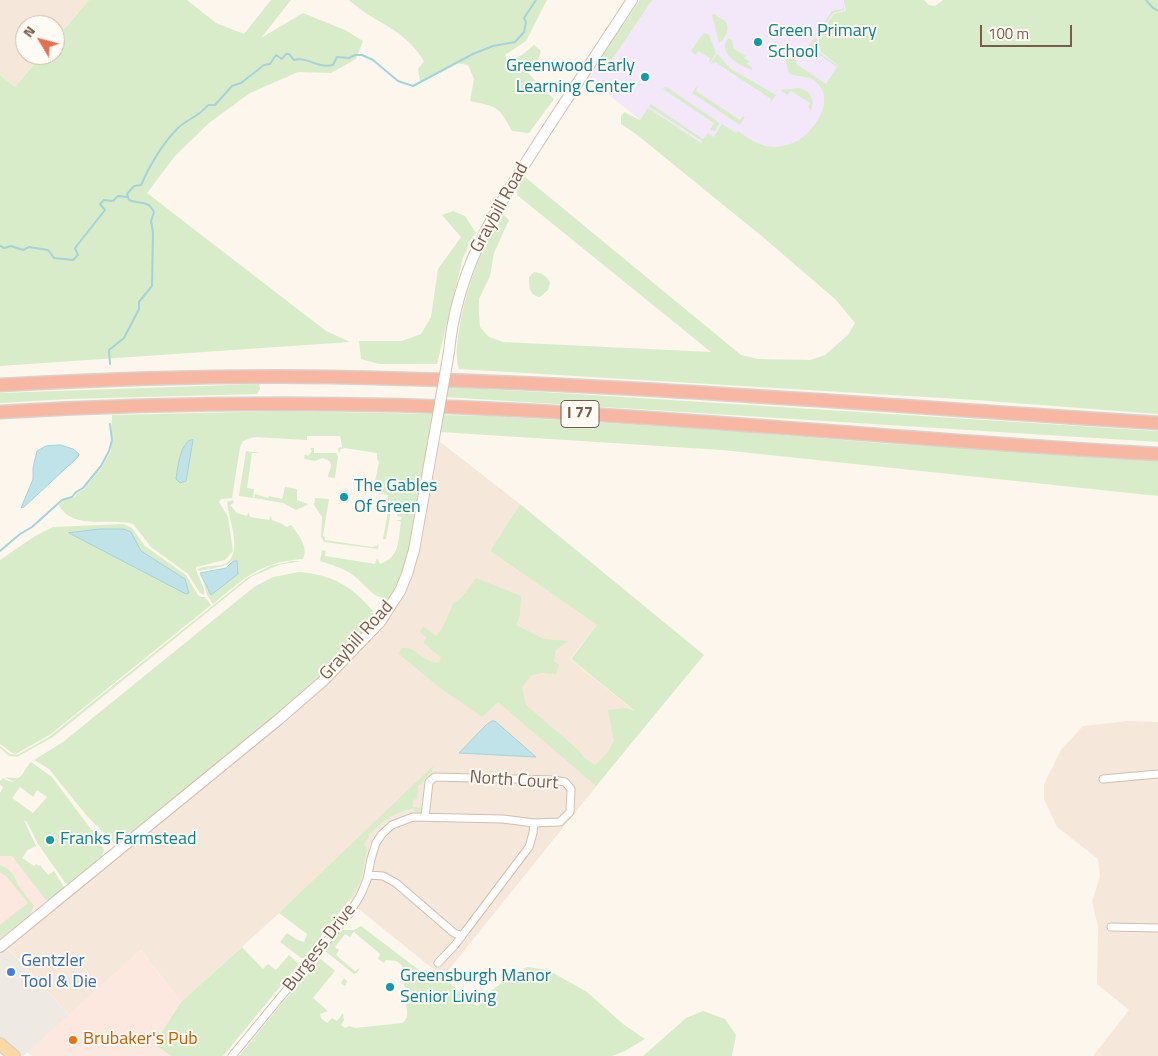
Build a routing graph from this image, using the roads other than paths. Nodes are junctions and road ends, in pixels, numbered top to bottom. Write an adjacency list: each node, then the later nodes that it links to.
1 (632, 0): 14 (street, Graybill Road, bridge)
2 (0, 385): 4 (highway, I 77)
3 (0, 412): 5 (highway, I 77)
4 (1158, 423)
5 (1158, 454)
6 (1158, 774): 7 (street)
7 (1103, 778)
8 (425, 817): 9 (street, Burgess Drive); 9 (street, North Court); 10 (street, Burgess Drive)
9 (534, 823): 13 (street)
10 (368, 875): 13 (street); 18 (street, Burgess Drive)
11 (1110, 927): 12 (street)
12 (1158, 928)
13 (462, 936): 15 (street)
14 (0, 948)
15 (438, 963)
16 (0, 1044): 17 (main road)
17 (14, 1056)
18 (232, 1056)

